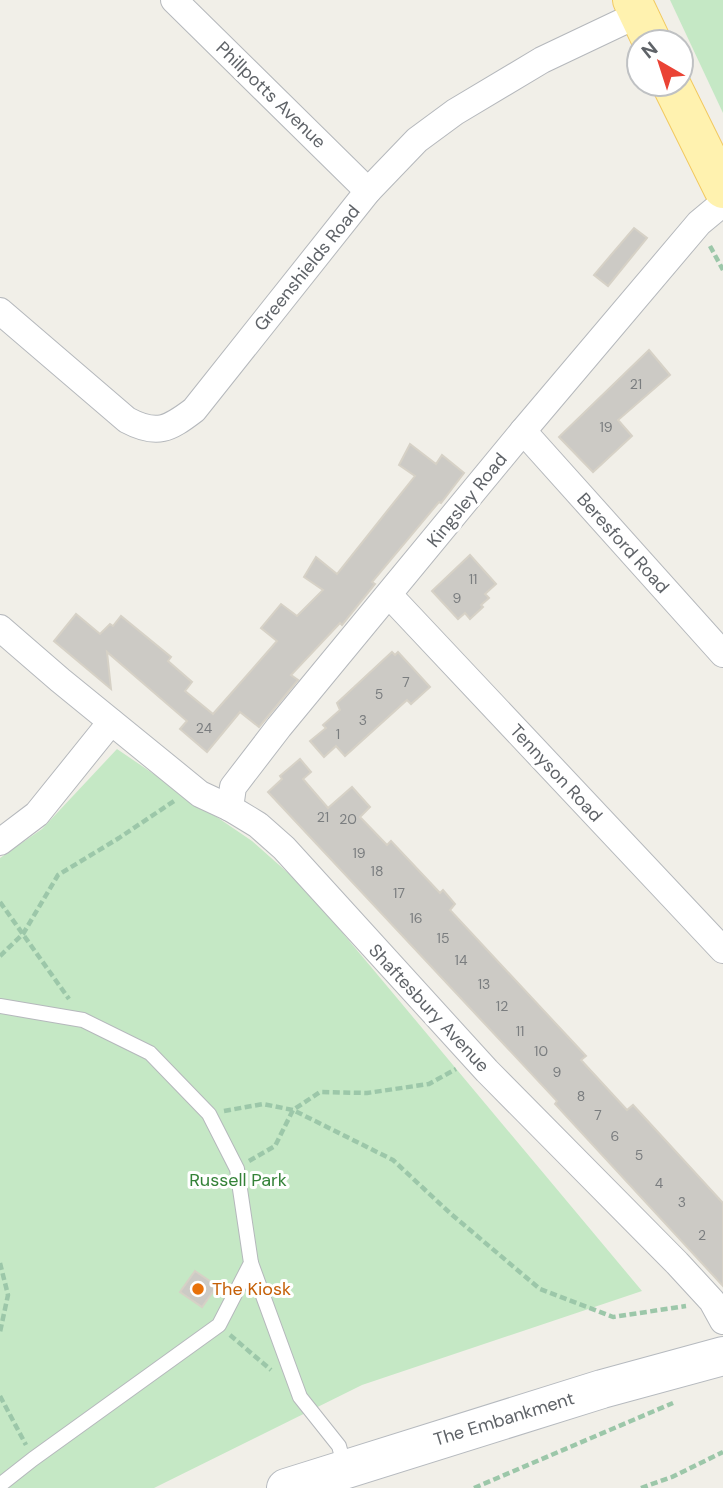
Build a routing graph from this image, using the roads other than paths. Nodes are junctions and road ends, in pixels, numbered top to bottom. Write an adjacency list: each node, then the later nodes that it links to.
1 (174, 0): 5 (street, Phillpotts Avenue)
2 (641, 19): 5 (street, Greenshields Road)
3 (678, 98): 4 (main road)
4 (723, 189)
5 (368, 191): 7 (street, Greenshields Road)
6 (723, 203): 8 (street, Kingsley Road)
7 (0, 311)
8 (523, 431): 9 (street, Kingsley Road); 11 (street, Beresford Road)
9 (390, 596): 13 (street, Kingsley Road); 15 (street, Tennyson Road)
10 (0, 628): 12 (street, Shaftesbury Avenue)
11 (723, 654)
12 (111, 722): 13 (street, Shaftesbury Avenue); 14 (street)
13 (230, 808): 18 (street, Shaftesbury Avenue)
14 (0, 842)
15 (723, 950)
16 (0, 1006): 17 (lane)
17 (251, 1263): 20 (lane); 21 (lane)
18 (718, 1311)
19 (723, 1356): 20 (street, The Embankment)
20 (345, 1468): 22 (street, The Embankment)
21 (0, 1485)
22 (286, 1488)

